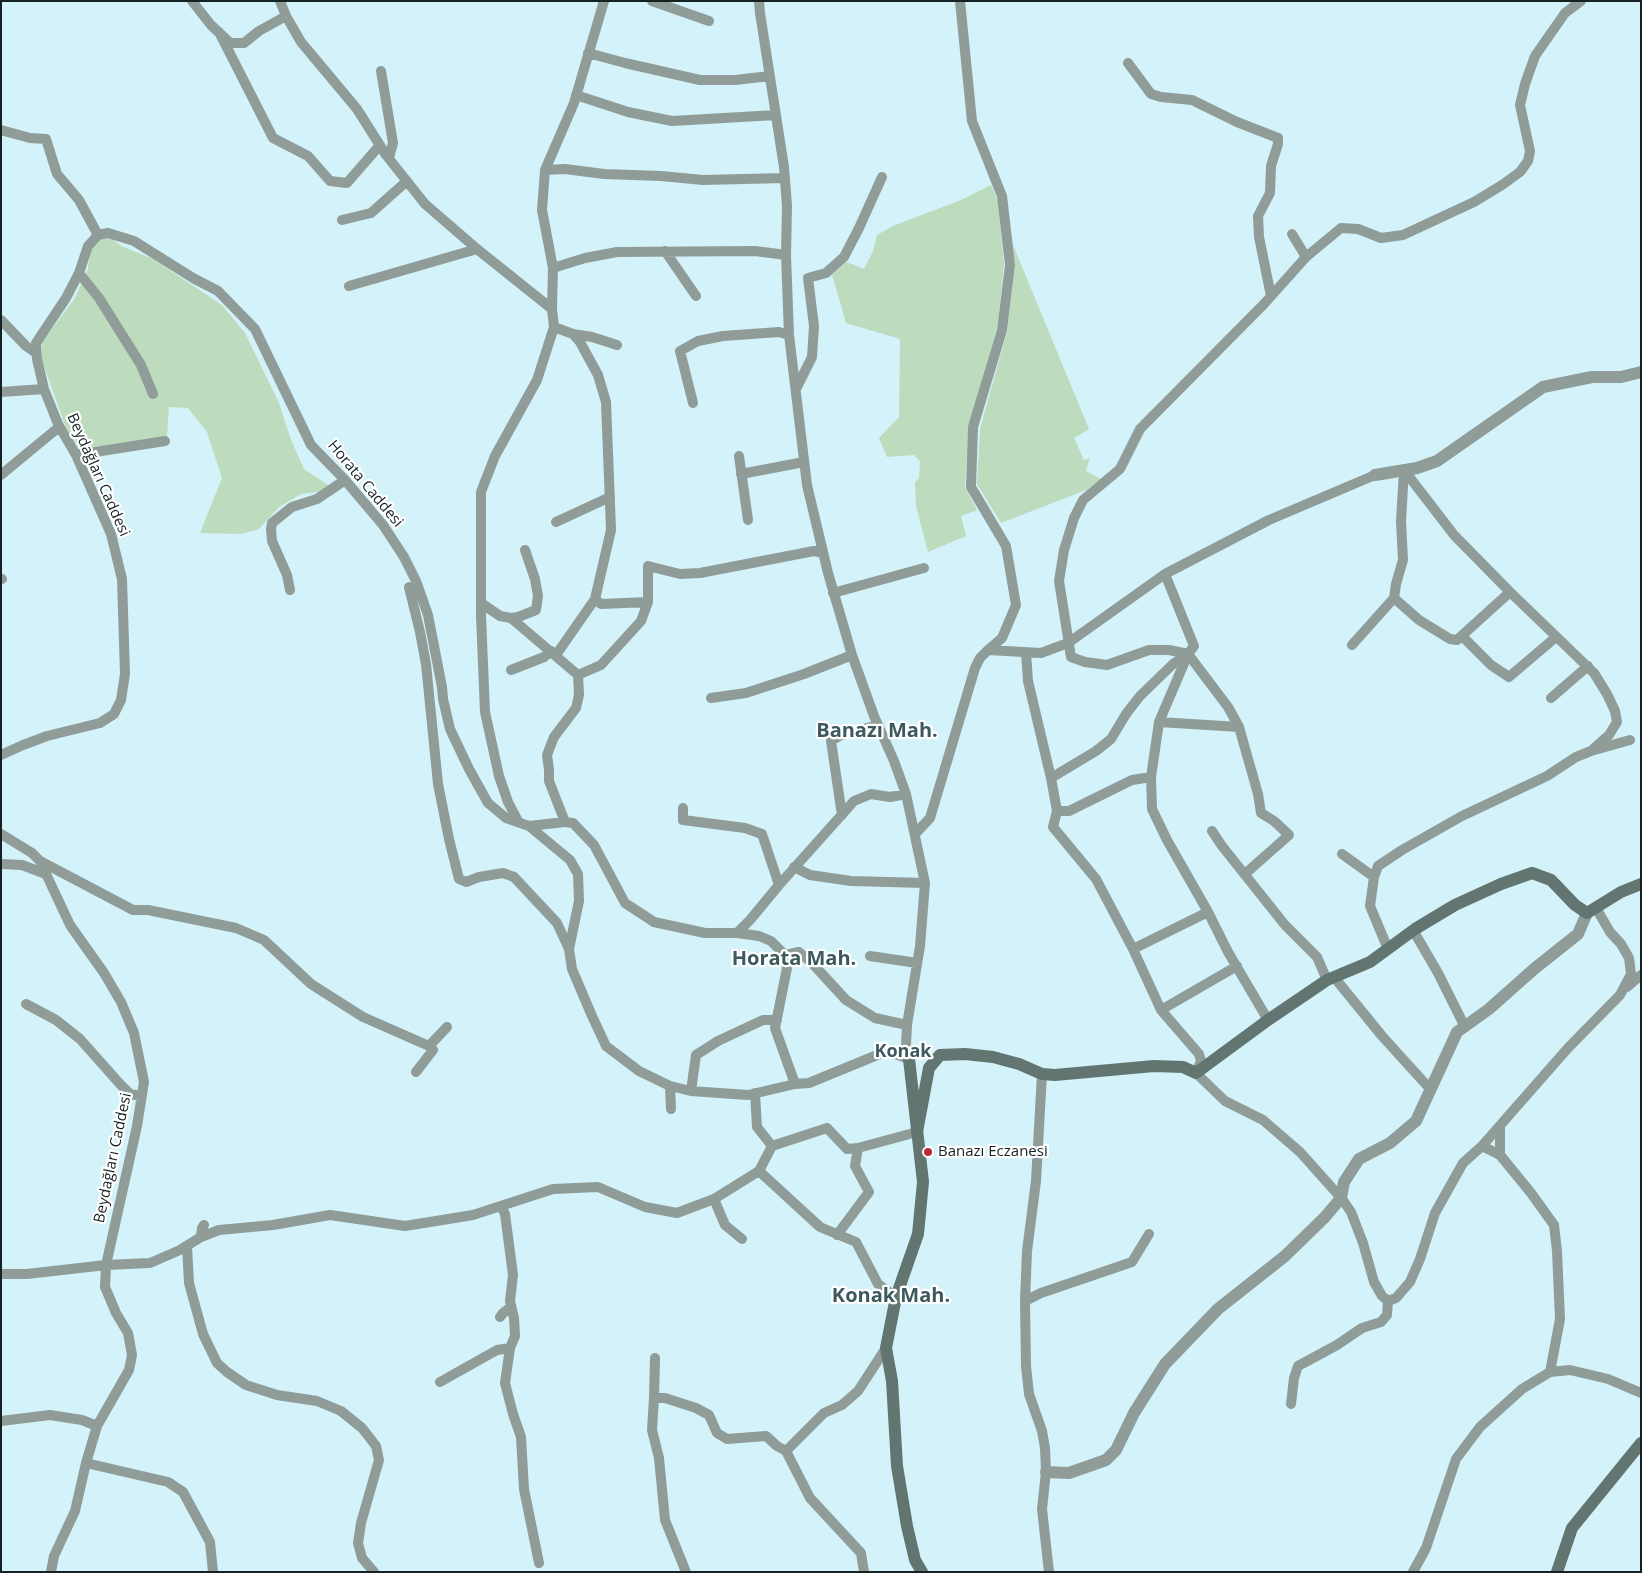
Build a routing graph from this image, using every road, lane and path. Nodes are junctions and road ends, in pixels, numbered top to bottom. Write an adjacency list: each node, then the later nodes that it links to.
1 (192, 1): 10 (street)
2 (280, 1): 8 (street)
3 (604, 1): 11 (street)
4 (652, 1): 9 (street)
5 (759, 1): 14 (street)
6 (960, 1): 79 (street)
7 (1581, 1): 30 (street)
8 (286, 16): 10 (street); 18 (street)
9 (709, 21)
10 (219, 32): 18 (street)
11 (588, 53): 14 (street); 15 (street)
12 (1128, 63): 35 (street)
13 (381, 71): 19 (street)
14 (770, 76): 16 (street)
15 (576, 96): 16 (street); 20 (street)
16 (776, 115): 22 (street)
17 (1, 130): 26 (street)
18 (380, 145): 19 (street)
19 (389, 158): 23 (street)
20 (545, 170): 22 (street); 31 (street)
21 (882, 176): 45 (street)
22 (785, 178): 29 (street)
23 (407, 181): 24 (street); 27 (street)
24 (342, 220)
25 (1292, 234): 30 (street)
26 (98, 235): 32 (street); 58 (street, Horata Caddesi)
27 (477, 249): 33 (street); 36 (street)
28 (665, 251): 29 (street); 31 (street); 34 (street)
29 (786, 255): 40 (street)
30 (1306, 257): 35 (street)
31 (553, 268): 36 (street)
32 (79, 272): 42 (street); 47 (street)
33 (349, 286)
34 (696, 296)
35 (1272, 296): 77 (street)
36 (552, 309): 38 (street)
37 (1, 320): 42 (street)
38 (554, 328): 39 (street); 73 (street)
39 (573, 334): 41 (street); 59 (street)
40 (789, 335): 45 (street); 48 (street)
41 (617, 344)
42 (36, 352): 44 (street, Beydağları Caddesi)
43 (1641, 372): 54 (street)
44 (44, 389): 46 (street); 49 (street, Beydağları Caddesi)
45 (796, 390): 53 (street)
46 (1, 392)
47 (153, 394)
48 (693, 403)
49 (59, 427): 51 (street, Beydağları Caddesi); 56 (street)
50 (165, 440): 51 (street)
51 (76, 455): 94 (street, Beydağları Caddesi)
52 (738, 456): 55 (street)
53 (804, 462): 55 (street); 63 (street)
54 (1404, 470): 57 (street); 68 (street); 70 (street)
55 (741, 474): 60 (street)
56 (1, 475)
57 (1375, 475): 65 (street)
58 (345, 480): 67 (street); 101 (street, Horata Caddesi)
59 (610, 497): 61 (street); 71 (street)
60 (748, 520)
61 (556, 522)
62 (525, 550): 74 (street)
63 (823, 553): 69 (street); 72 (street)
64 (924, 568): 69 (street)
65 (1165, 574): 77 (street); 82 (street)
66 (409, 587): 121 (street)
67 (290, 590)
68 (1510, 592): 75 (street); 76 (street)
69 (833, 593): 83 (street)
70 (1394, 598): 75 (street); 78 (street)
71 (595, 599): 72 (street); 80 (street)
72 (648, 602): 86 (street)
73 (481, 603): 74 (street); 101 (street)
74 (511, 618): 80 (street)
75 (1462, 636): 76 (street)
76 (1556, 637): 84 (street)
77 (1068, 643): 81 (street); 82 (street)
78 (1352, 645)
79 (988, 650): 81 (street); 105 (street)
80 (553, 653): 85 (street); 86 (street)
81 (1026, 653): 96 (street)
82 (1188, 654): 89 (street); 91 (street); 96 (street)
83 (852, 655): 87 (street); 90 (street)
84 (1588, 666): 88 (street); 93 (street)
85 (511, 670)
86 (578, 676): 102 (street)
87 (711, 698)
88 (1551, 698)
89 (1159, 722): 91 (street); 95 (street)
90 (878, 725): 97 (street); 100 (street)
91 (1239, 727): 111 (street)
92 (1630, 740): 93 (street)
93 (1591, 751): 113 (street)
94 (1, 756)
95 (1151, 777): 99 (street); 118 (street)
96 (1051, 778): 99 (street)
97 (906, 794): 100 (street); 105 (street)
98 (683, 808): 116 (street)
99 (1057, 811): 122 (street)
100 (842, 815): 110 (street)
101 (518, 821): 103 (street, Horata Caddesi)
102 (565, 822): 103 (street); 120 (street)
103 (529, 826): 121 (street, Horata Caddesi)
104 (1212, 831): 111 (street)
105 (916, 833): 114 (street)
106 (1, 834): 108 (street, Beydağları Caddesi)
107 (1342, 854): 113 (street)
108 (40, 861): 112 (street, Beydağları Caddesi); 139 (street)
109 (1, 864): 112 (street)
110 (794, 867): 114 (street); 116 (street)
111 (1246, 873): 129 (street)
112 (46, 874): 150 (street, Beydağları Caddesi)
113 (1374, 877): 123 (street)
114 (925, 883): 126 (street)
115 (1641, 884): 117 (main road)
116 (779, 885): 120 (street)
117 (1592, 910): 119 (main road); 130 (street); 137 (street)
118 (1208, 912): 122 (street); 127 (street)
119 (1413, 930): 123 (main road); 137 (street)
120 (737, 933): 124 (street)
121 (569, 949): 146 (street)
122 (1133, 949): 132 (street)
123 (1388, 949): 129 (main road)
124 (786, 955): 133 (street); 135 (street)
125 (870, 956): 126 (street)
126 (917, 963): 135 (street)
127 (1237, 966): 132 (street); 134 (street)
128 (1641, 975): 130 (street)
129 (1331, 979): 134 (main road); 147 (street)
130 (1621, 993): 152 (street)
131 (26, 1004): 150 (street)
132 (1161, 1010): 143 (street)
133 (777, 1020): 145 (street); 148 (street)
134 (1268, 1020): 143 (main road)
135 (907, 1025): 138 (street)
136 (447, 1027): 139 (street)
137 (1464, 1027): 147 (street)
138 (906, 1045): 140 (street); 141 (street)
139 (428, 1046): 142 (street)
140 (887, 1051): 141 (street); 145 (street)
141 (909, 1059): 153 (main road)
142 (416, 1072)
143 (1196, 1073): 144 (main road); 159 (street)
144 (1042, 1074): 153 (main road); 171 (street)
145 (795, 1084): 149 (street)
146 (670, 1086): 148 (street); 151 (street)
147 (1431, 1090): 159 (street)
148 (691, 1091): 149 (street)
149 (756, 1093): 154 (street)
150 (141, 1096): 168 (street, Beydağları Caddesi)
151 (671, 1109)
152 (1500, 1126): 155 (street); 157 (street)
153 (916, 1132): 156 (street); 170 (main road)
154 (772, 1146): 156 (street); 158 (street)
155 (1482, 1146): 157 (street); 172 (street)
156 (858, 1148): 164 (street)
157 (1500, 1155): 178 (street)
158 (759, 1171): 160 (street); 164 (street)
159 (1341, 1198): 172 (street); 188 (street)
160 (714, 1199): 161 (street); 166 (street)
161 (501, 1206): 165 (street); 173 (street)
162 (204, 1225): 165 (street)
163 (1149, 1234): 171 (street)
164 (837, 1235): 170 (street)
165 (201, 1237): 167 (street)
166 (742, 1239)
167 (187, 1246): 168 (street); 192 (street)
168 (106, 1265): 169 (street); 184 (street, Beydağları Caddesi)
169 (1, 1274)
170 (896, 1296): 176 (main road)
171 (1025, 1301): 188 (street)
172 (1388, 1301): 182 (street)
173 (511, 1307): 174 (street); 175 (street)
174 (500, 1317)
175 (510, 1348): 179 (street); 189 (street)
176 (886, 1348): 186 (street); 195 (main road)
177 (655, 1358): 181 (street)
178 (1550, 1372): 180 (street); 197 (street)
179 (440, 1382)
180 (1641, 1393)
181 (654, 1398): 186 (street); 193 (street)
182 (1291, 1404)
183 (1, 1421): 184 (street)
184 (97, 1426): 187 (street, Beydağları Caddesi)
185 (1641, 1443): 198 (main road)
186 (786, 1451): 194 (street)
187 (86, 1462): 190 (street, Beydağları Caddesi); 191 (street)
188 (1046, 1472): 196 (street)
189 (539, 1563)
190 (51, 1572)
191 (213, 1572)
192 (374, 1572)
193 (686, 1572)
194 (864, 1572)
195 (922, 1572)
196 (1049, 1572)
197 (1413, 1572)
198 (1557, 1572)

